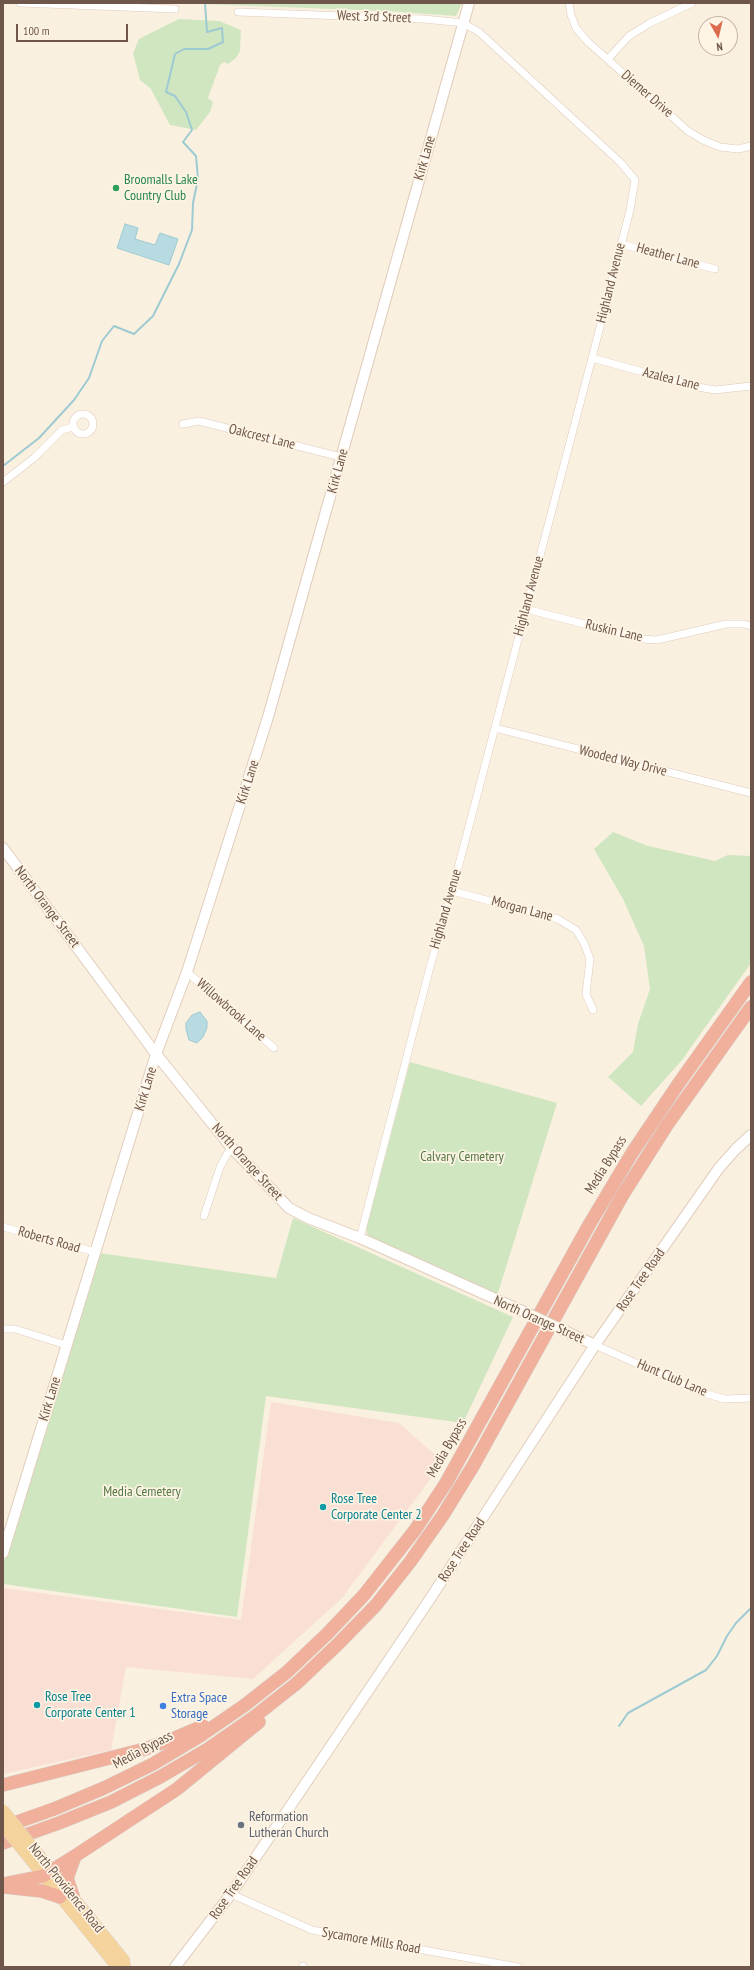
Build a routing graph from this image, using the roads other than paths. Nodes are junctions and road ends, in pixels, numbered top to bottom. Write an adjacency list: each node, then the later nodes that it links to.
1 (20, 3): 5 (street)
2 (469, 3): 8 (street, Kirk Lane)
3 (569, 3): 9 (street, Diemer Drive)
4 (692, 3): 9 (street)
5 (113, 4): 6 (street)
6 (175, 9)
7 (238, 12): 8 (street, West 3rd Street)
8 (462, 23): 11 (street, Highland Avenue); 17 (street, Kirk Lane)
9 (608, 59): 10 (street, Diemer Drive)
10 (751, 146)
11 (621, 244): 12 (street, Heather Lane); 13 (street, Highland Avenue)
12 (715, 269)
13 (592, 358): 14 (street, Azalea Lane); 19 (street, Highland Avenue)
14 (751, 386)
15 (183, 424): 17 (street, Oakcrest Lane)
16 (73, 427): 18 (street)
17 (341, 457): 25 (street, Kirk Lane)
18 (3, 482)
19 (526, 609): 20 (street, Ruskin Lane); 21 (street, Highland Avenue)
20 (751, 626)
21 (495, 728): 22 (street, Wooded Way Drive); 24 (street, Highland Avenue)
22 (751, 793)
23 (3, 848): 30 (street, North Orange Street)
24 (452, 891): 28 (street, Morgan Lane); 35 (street, Highland Avenue)
25 (187, 972): 29 (street, Willowbrook Lane); 30 (street, Kirk Lane)
26 (751, 982): 44 (highway, Media Bypass)
27 (751, 1007): 43 (highway)
28 (593, 1010)
29 (274, 1048)
30 (156, 1054): 32 (street, North Orange Street); 36 (street, Kirk Lane)
31 (751, 1135): 39 (street, Rose Tree Road)
32 (231, 1146): 33 (street); 35 (street, North Orange Street)
33 (204, 1216)
34 (3, 1227): 36 (street, Roberts Road)
35 (360, 1238): 39 (street, North Orange Street, bridge)
36 (95, 1252): 38 (street, Kirk Lane)
37 (3, 1329): 38 (street)
38 (66, 1345): 41 (street, Kirk Lane)
39 (595, 1345): 40 (street, Hunt Club Lane); 54 (street, Rose Tree Road)
40 (751, 1398)
41 (6, 1530): 42 (street, Kirk Lane)
42 (3, 1553)
43 (318, 1664): 48 (highway); 50 (highway)
44 (266, 1688): 45 (highway); 47 (highway, Media Bypass)
45 (5, 1783)
46 (3, 1810): 49 (main road, North Providence Road, bridge)
47 (3, 1827): 49 (main road, North Providence Road, bridge)
48 (3, 1843)
49 (30, 1851): 51 (main road, North Providence Road)
50 (75, 1856): 51 (highway); 55 (highway)
51 (48, 1873): 52 (highway); 55 (main road, North Providence Road)
52 (3, 1884)
53 (3, 1887): 55 (highway)
54 (231, 1894): 58 (street, Rose Tree Road); 59 (street, Sycamore Mills Road)
55 (66, 1896): 56 (main road, North Providence Road); 57 (main road, North Providence Road)
56 (117, 1967)
57 (125, 1967)
58 (175, 1967)
59 (518, 1967)

